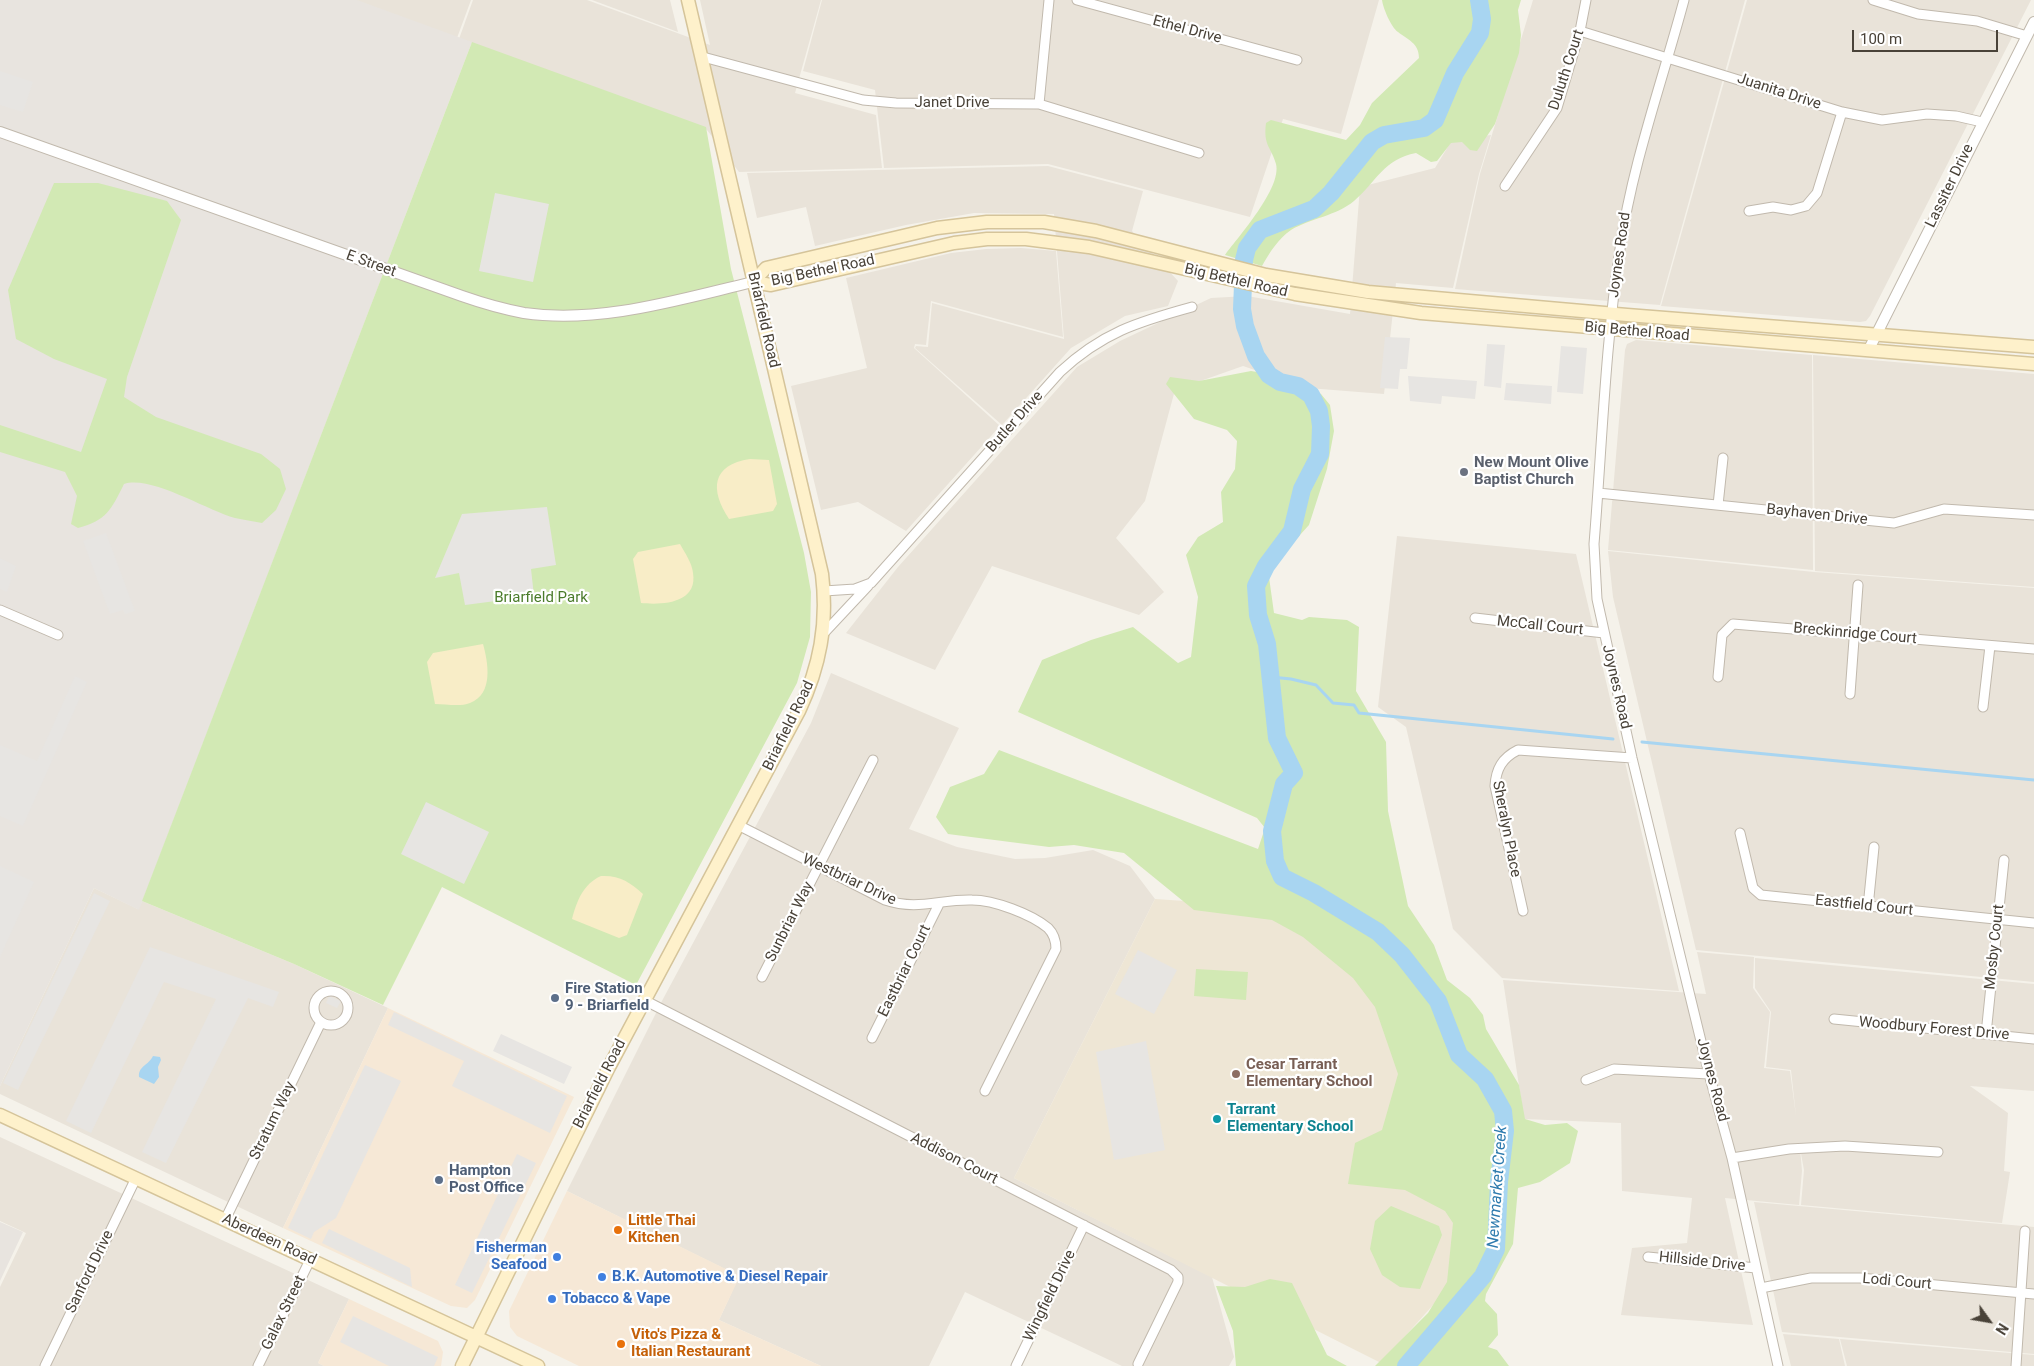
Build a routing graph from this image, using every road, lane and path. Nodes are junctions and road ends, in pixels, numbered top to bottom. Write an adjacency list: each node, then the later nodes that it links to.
1 (688, 0): 10 (main road, Briarfield Road)
2 (1049, 0): 13 (street)
3 (1077, 0): 12 (street, Ethel Drive)
4 (1586, 0): 8 (street, Duluth Court)
5 (1684, 0): 11 (street, Joynes Road)
6 (1873, 0): 9 (street)
7 (2034, 22): 9 (street, Lassiter Drive)
8 (1580, 31): 11 (street, Juanita Drive); 18 (street, Duluth Court)
9 (2027, 36): 15 (street, Lassiter Drive)
10 (703, 57): 13 (street, Janet Drive); 21 (main road, Briarfield Road)
11 (1669, 57): 14 (street, Juanita Drive); 24 (street, Joynes Road)
12 (1297, 60)
13 (1039, 104): 17 (street, Janet Drive)
14 (1842, 112): 15 (street, Juanita Drive); 19 (street)
15 (1982, 122): 26 (street, Lassiter Drive)
16 (0, 132): 21 (street, E Street)
17 (1199, 153)
18 (1505, 186)
19 (1749, 211)
20 (1231, 274): 21 (main road, Big Bethel Road); 21 (main road, Big Bethel Road); 22 (main road, Big Bethel Road)
21 (754, 282): 36 (main road, Briarfield Road)
22 (1265, 282): 24 (main road, Big Bethel Road); 25 (main road, Big Bethel Road)
23 (1192, 307): 34 (street, Butler Drive)
24 (1612, 314): 25 (street, Joynes Road); 26 (main road, Big Bethel Road)
25 (1610, 330): 28 (main road, Big Bethel Road); 31 (street, Joynes Road)
26 (1876, 335): 27 (main road, Big Bethel Road); 28 (street, Lassiter Drive)
27 (2034, 347)
28 (1868, 351): 29 (main road, Big Bethel Road)
29 (2034, 364)
30 (1723, 458): 32 (street)
31 (1598, 493): 32 (street, Bayhaven Drive); 40 (street, Joynes Road)
32 (1718, 506): 33 (street, Bayhaven Drive)
33 (2034, 515)
34 (871, 583): 36 (street); 39 (street, Butler Drive)
35 (1858, 585): 41 (street)
36 (824, 591): 39 (main road, Briarfield Road)
37 (0, 610): 42 (street)
38 (1475, 618): 40 (street, McCall Court)
39 (824, 633): 50 (main road, Briarfield Road)
40 (1604, 633): 48 (street, Joynes Road)
41 (1854, 634): 43 (street, Breckinridge Court); 45 (street, Breckinridge Court); 46 (street)
42 (58, 635)
43 (1990, 646): 44 (street, Breckinridge Court); 47 (street)
44 (2034, 649)
45 (1718, 677)
46 (1850, 694)
47 (1983, 707)
48 (1632, 758): 57 (street, Sheralyn Place); 67 (street, Joynes Road)
49 (873, 760): 54 (street, Sunbriar Way)
50 (738, 825): 54 (street, Westbriar Drive); 61 (main road, Briarfield Road)
51 (1740, 833): 56 (street, Eastfield Court)
52 (1874, 847): 56 (street)
53 (2004, 860): 58 (street, Mosby Court)
54 (818, 867): 55 (street, Westbriar Drive); 60 (street, Sunbriar Way)
55 (939, 904): 65 (street, Eastbriar Court); 69 (street, Westbriar Drive)
56 (1868, 907): 58 (street, Eastfield Court)
57 (1523, 911)
58 (1998, 918): 59 (street, Eastfield Court); 64 (street, Mosby Court)
59 (2034, 923)
60 (762, 977)
61 (644, 1000): 75 (street, Addison Court); 83 (main road, Briarfield Road)
62 (1834, 1019): 64 (street, Woodbury Forest Drive)
63 (321, 1022): 74 (street, Stratum Way)
64 (1986, 1034): 66 (street, Woodbury Forest Drive)
65 (872, 1038)
66 (2034, 1038)
67 (1709, 1074): 68 (street); 72 (street, Joynes Road)
68 (1586, 1080)
69 (985, 1091)
70 (0, 1115): 73 (main road, Aberdeen Road)
71 (1938, 1152): 72 (street)
72 (1732, 1158): 79 (street, Joynes Road)
73 (136, 1178): 74 (main road, Aberdeen Road); 85 (street, Sanford Drive)
74 (225, 1220): 78 (main road, Aberdeen Road)
75 (1084, 1226): 84 (street, Addison Court); 89 (street, Wingfield Drive)
76 (2025, 1231): 81 (street)
77 (1648, 1257): 79 (street, Hillside Drive)
78 (310, 1260): 83 (main road, Aberdeen Road); 86 (street, Galax Street)
79 (1756, 1268): 80 (street, Joynes Road)
80 (1761, 1288): 81 (street, Lodi Court); 90 (street, Joynes Road)
81 (2022, 1293): 82 (street, Lodi Court); 91 (street)
82 (2034, 1294)
83 (476, 1337): 87 (main road, Briarfield Road); 88 (main road, Aberdeen Road)
84 (1138, 1364)
85 (45, 1366)
86 (258, 1366)
87 (462, 1366)
88 (538, 1366)
89 (1016, 1366)
90 (1778, 1366)
91 (2016, 1366)

